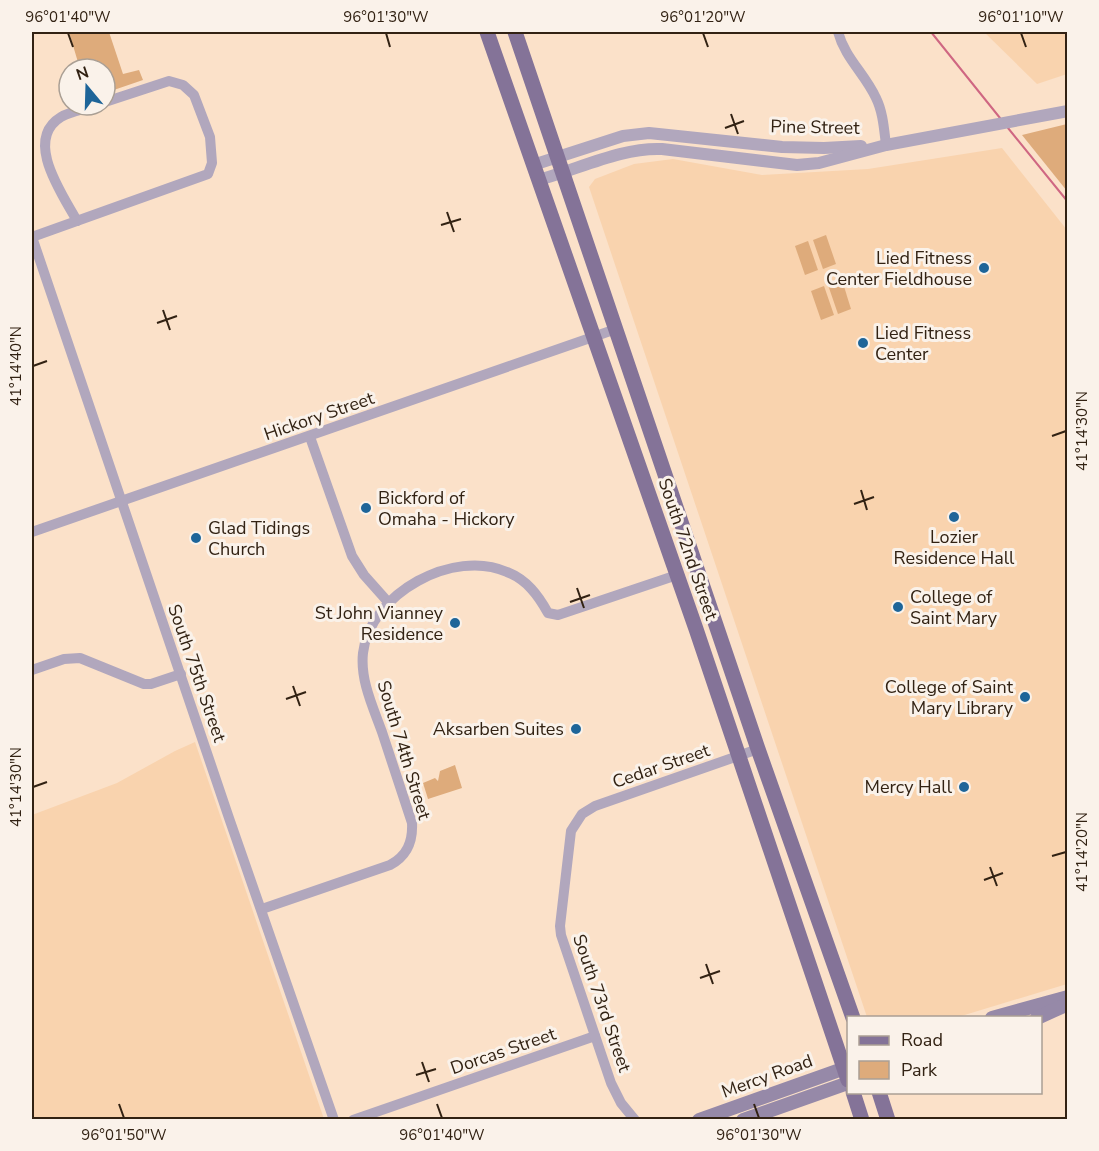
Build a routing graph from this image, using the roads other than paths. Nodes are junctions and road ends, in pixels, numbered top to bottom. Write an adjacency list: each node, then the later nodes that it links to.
1 (487, 32): 9 (main road, South 72nd Street)
2 (515, 32): 8 (main road, South 72nd Street)
3 (838, 32): 7 (street)
4 (117, 98): 12 (street)
5 (1068, 111): 7 (street, Pine Street)
6 (61, 117): 12 (street)
7 (886, 145): 8 (street, Pine Street); 10 (street, Pine Street)
8 (559, 158): 9 (street, Pine Street); 10 (main road, South 72nd Street)
9 (533, 165): 11 (main road, South 72nd Street)
10 (564, 173): 11 (street, Pine Street); 15 (main road, South 72nd Street)
11 (538, 180): 16 (main road, South 72nd Street)
12 (77, 221): 13 (street)
13 (32, 237): 14 (street, South 75th Street)
14 (35, 257): 18 (street, South 75th Street)
15 (616, 329): 16 (street, Hickory Street); 24 (main road, South 72nd Street)
16 (592, 337): 17 (street, Hickory Street); 20 (main road, South 72nd Street)
17 (310, 437): 18 (street, Hickory Street); 21 (street)
18 (122, 501): 19 (street, Hickory Street); 23 (street, South 75th Street)
19 (32, 532)
20 (677, 575): 21 (street); 25 (main road, South 72nd Street)
21 (388, 602): 27 (street, South 74th Street)
22 (32, 670): 23 (street)
23 (181, 674): 27 (street, South 75th Street)
24 (758, 749): 25 (street, Cedar Street); 30 (main road, South 72nd Street)
25 (739, 756): 26 (street, Cedar Street); 34 (main road, South 72nd Street)
26 (578, 820): 33 (street, South 73rd Street)
27 (262, 909): 37 (street, South 75th Street)
28 (1068, 997): 31 (main road)
29 (1068, 1004): 32 (main road)
30 (853, 1016)
31 (996, 1016)
32 (1039, 1016)
33 (595, 1036): 38 (street, Dorcas Street); 39 (street, South 73rd Street)
34 (847, 1074): 40 (main road, Mercy Road); 41 (main road, Mercy Road)
35 (854, 1094): 42 (main road)
36 (880, 1094): 43 (main road)
37 (334, 1119)
38 (353, 1119)
39 (635, 1119)
40 (699, 1119)
41 (743, 1119)
42 (862, 1119)
43 (888, 1119)

